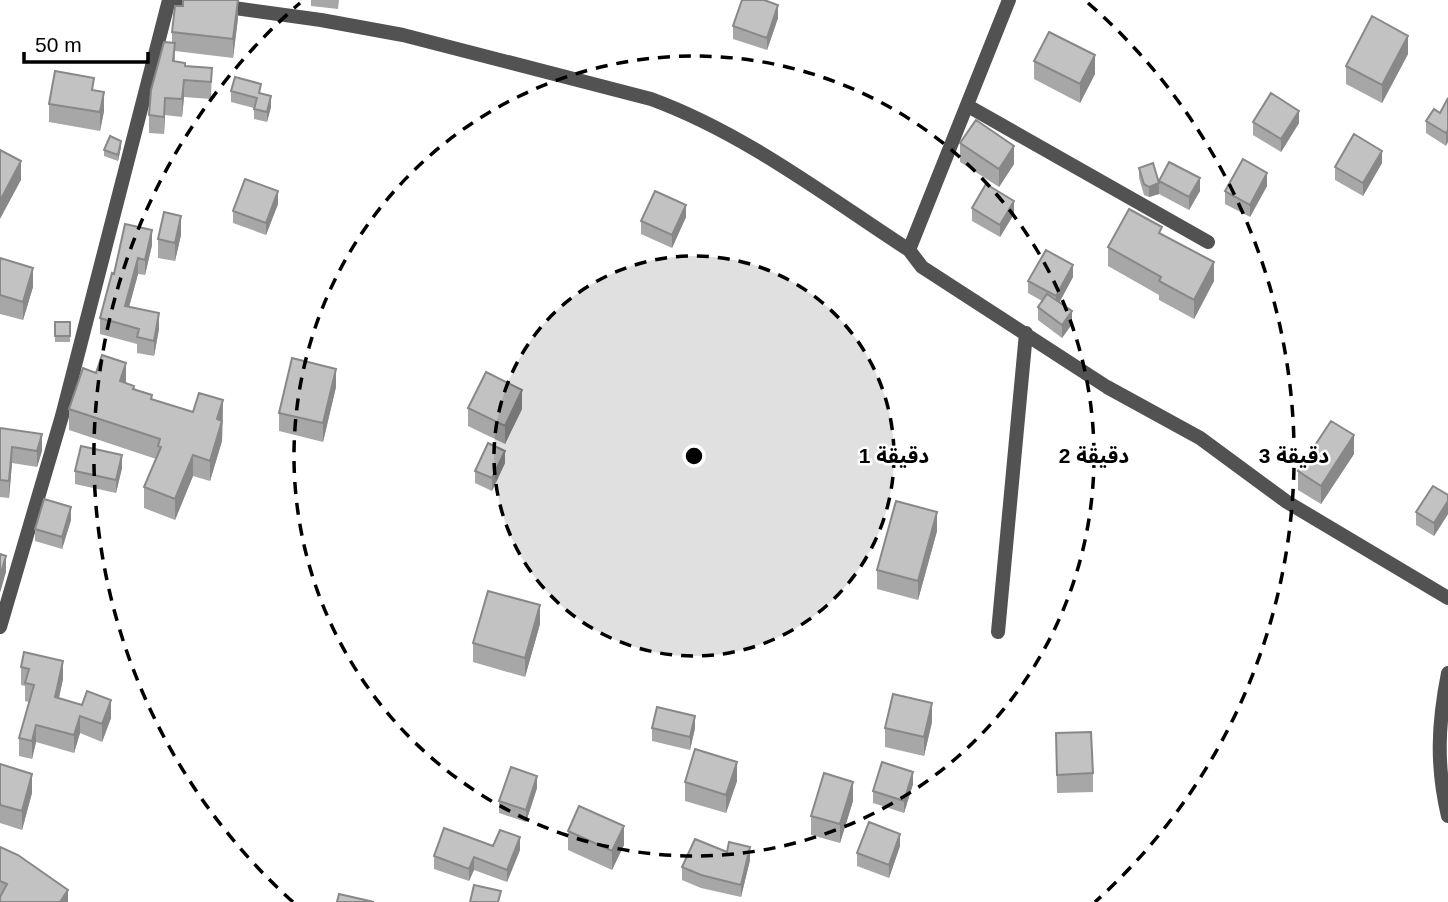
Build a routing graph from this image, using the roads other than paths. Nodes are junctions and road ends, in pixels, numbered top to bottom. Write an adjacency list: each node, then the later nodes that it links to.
1 (170, 0): 9 (street)
2 (176, 0): 6 (street)
3 (1009, 0): 4 (street)
4 (968, 106): 5 (street); 6 (street)
5 (1208, 242)
6 (909, 250): 7 (street)
7 (1026, 333): 8 (street); 10 (street)
8 (1448, 598)
9 (0, 627)
10 (998, 632)
11 (1448, 673): 12 (street)
12 (1448, 816)

